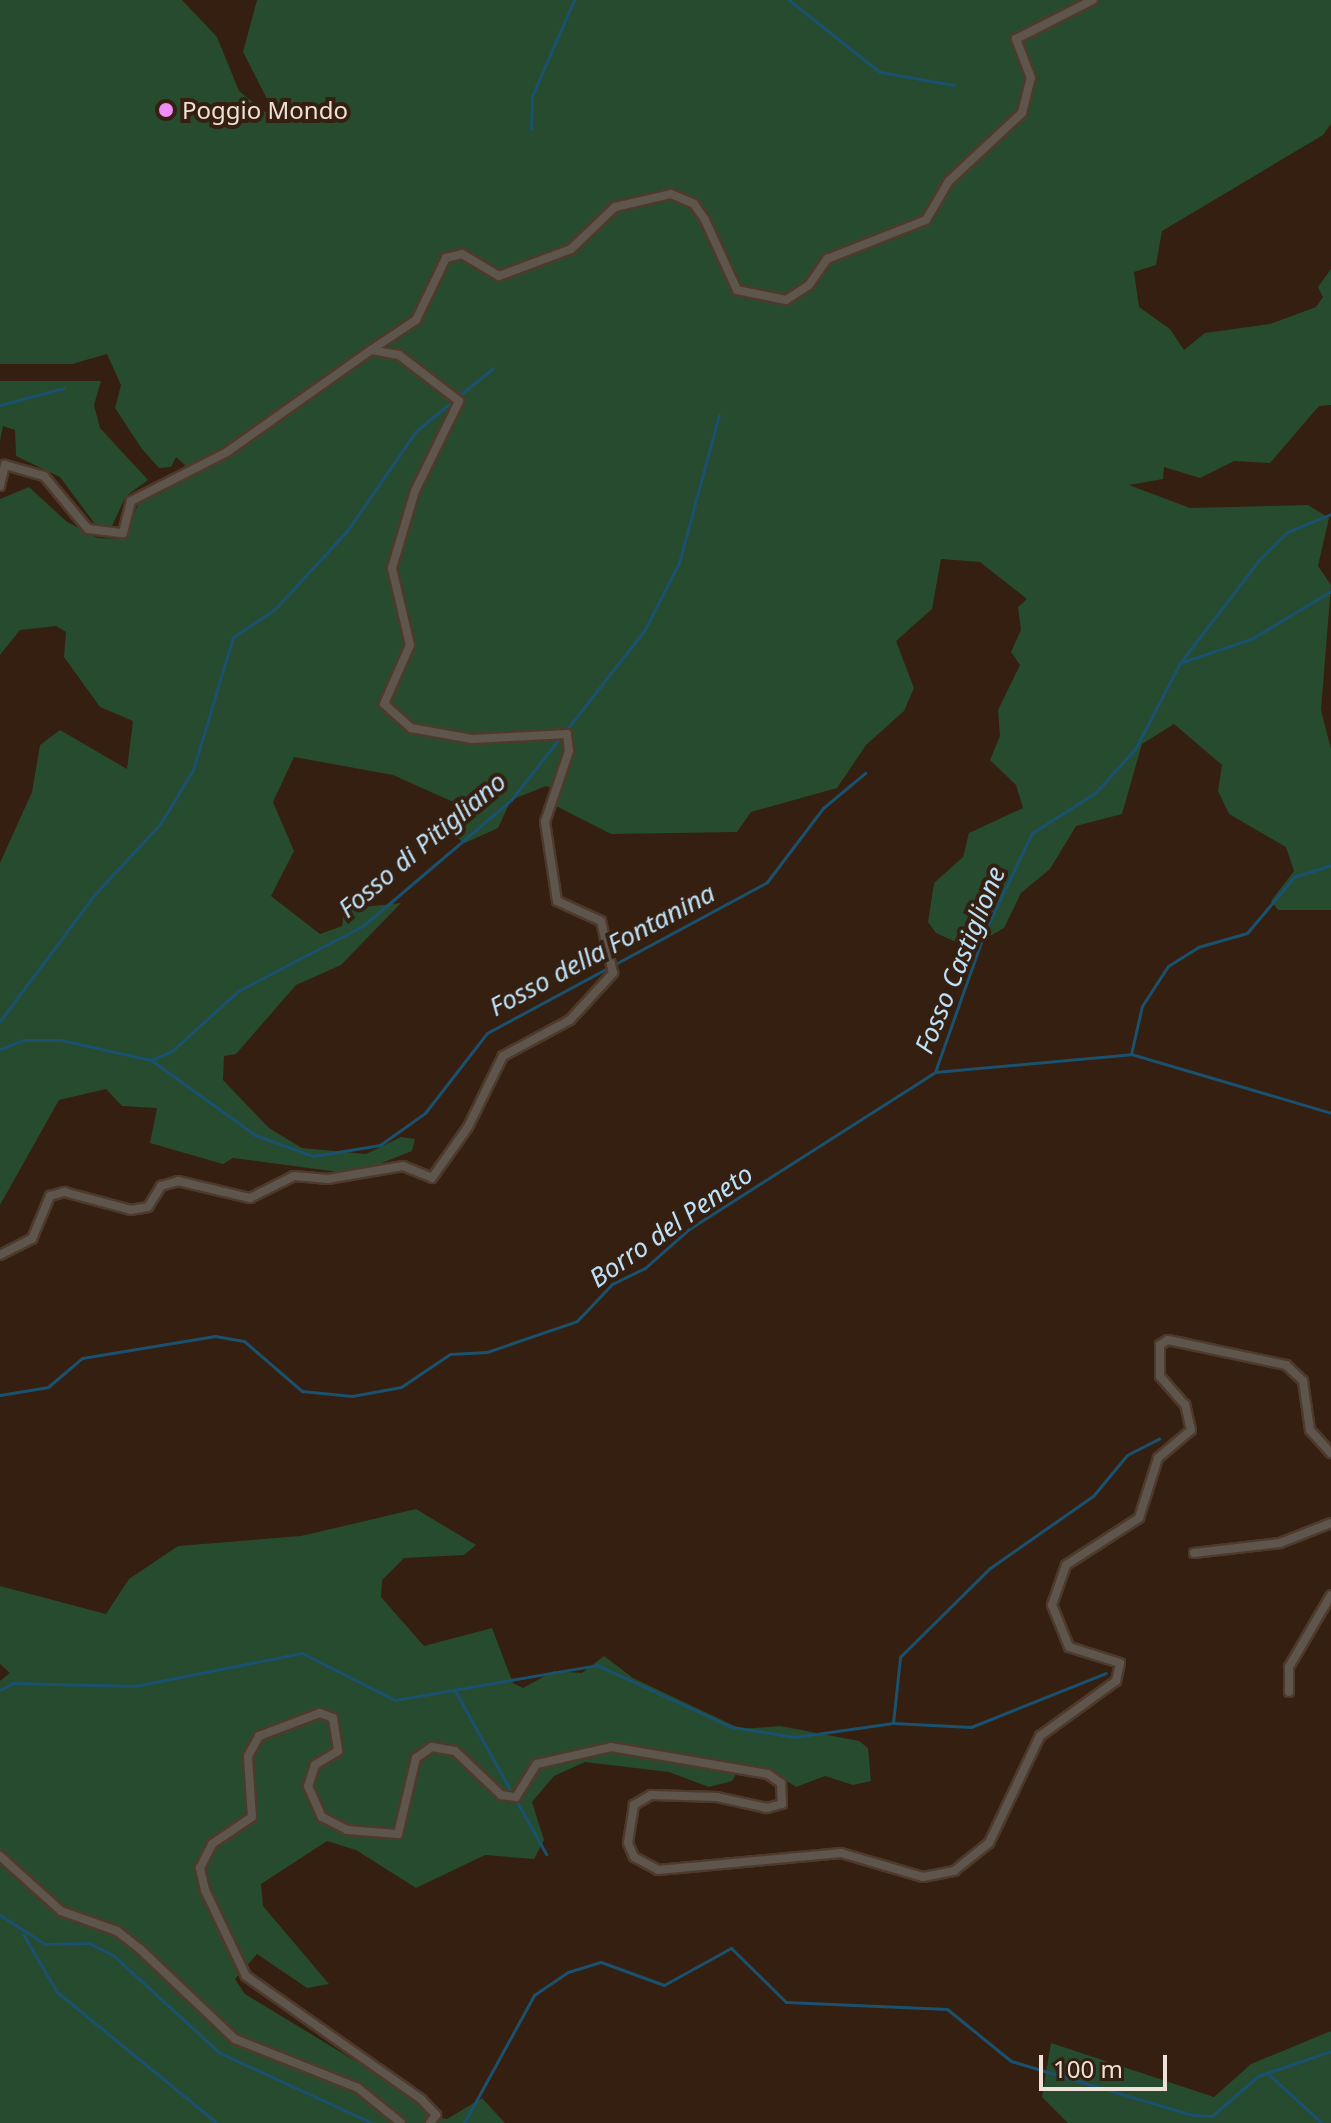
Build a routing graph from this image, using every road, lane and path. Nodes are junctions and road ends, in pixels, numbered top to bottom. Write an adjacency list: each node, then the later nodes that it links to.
1 (1093, 0): 2 (street)
2 (371, 350): 3 (street); 4 (street)
3 (0, 486)
4 (0, 1255)
5 (1331, 1453): 12 (street)
6 (1331, 1523): 7 (street)
7 (1194, 1553)
8 (1331, 1595): 9 (street)
9 (1289, 1692)
10 (0, 1856): 11 (street)
11 (401, 2123)
12 (430, 2123)

